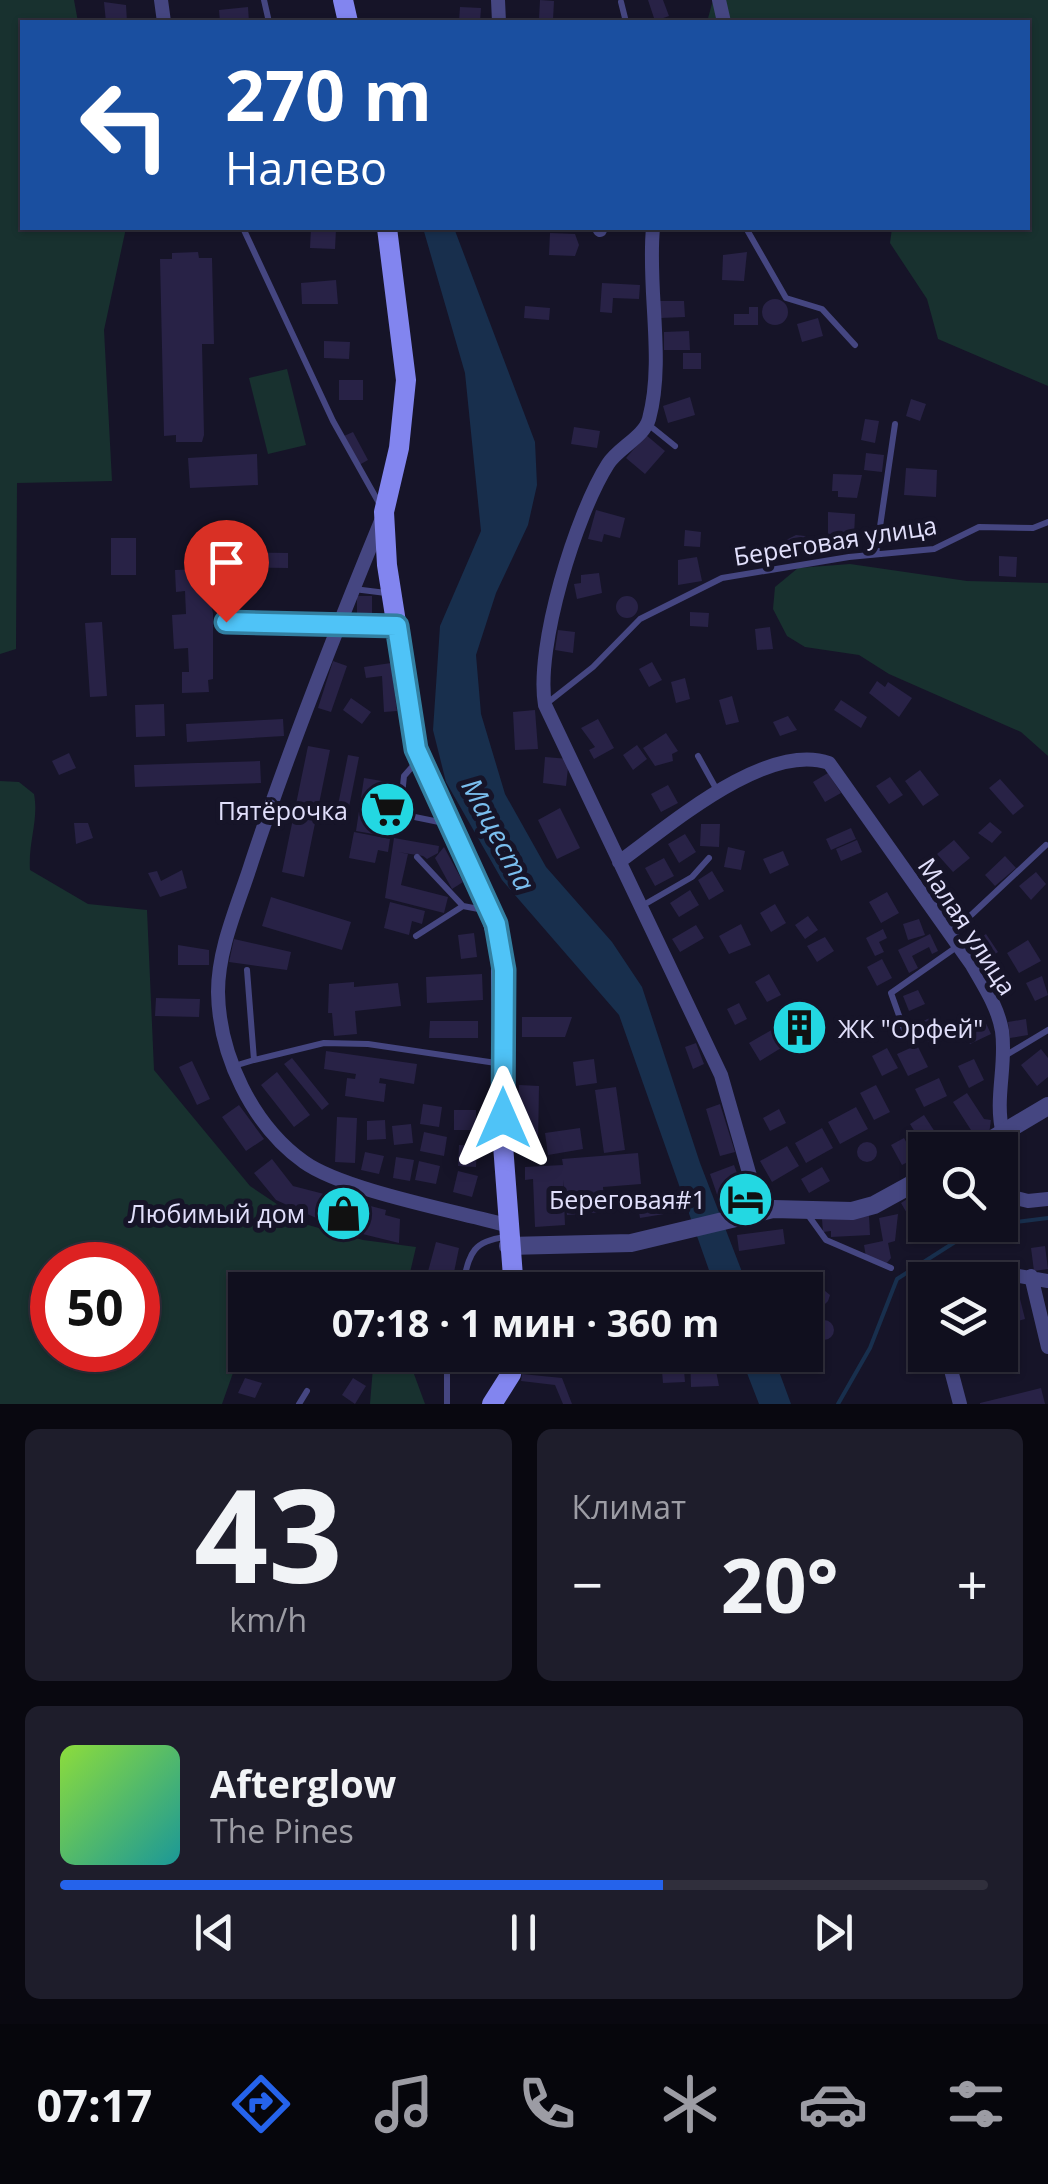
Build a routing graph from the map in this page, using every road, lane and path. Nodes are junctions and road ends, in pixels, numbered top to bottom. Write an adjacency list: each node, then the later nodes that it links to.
1 (244, 230): 9 (lane)
2 (387, 230): 9 (main road)
3 (652, 230): 6 (street)
4 (747, 230): 5 (lane)
5 (855, 345)
6 (648, 424): 8 (lane); 17 (street)
7 (896, 424): 11 (lane)
8 (674, 446)
9 (384, 512): 12 (street); 13 (main road)
10 (1048, 522): 11 (lane, Береговая улица)
11 (876, 554): 17 (lane, Береговая улица)
12 (353, 589): 13 (lane); 15 (street)
13 (392, 594): 16 (main road)
14 (226, 622): 15 (lane)
15 (341, 625): 16 (lane); 37 (street)
16 (397, 626): 19 (main road)
17 (546, 705): 25 (street)
18 (698, 756): 20 (lane)
19 (420, 759): 21 (main road); 21 (lane)
20 (719, 794): 25 (street); 30 (street, Малая улица)
21 (449, 824): 28 (main road)
22 (1046, 844): 30 (lane)
23 (417, 858): 26 (lane)
24 (709, 858): 27 (lane)
25 (618, 862): 27 (street)
26 (463, 906): 28 (lane); 29 (lane)
27 (639, 908): 45 (street)
28 (490, 911): 36 (main road)
29 (416, 936)
30 (955, 940): 33 (lane); 34 (street, Малая улица)
31 (247, 970): 35 (lane)
32 (1048, 1030): 34 (lane)
33 (906, 1038)
34 (1002, 1057): 39 (street, Малая улица)
35 (254, 1060): 36 (lane); 37 (lane)
36 (503, 1063): 46 (main road)
37 (233, 1066): 46 (street)
38 (1048, 1106): 40 (street)
39 (1002, 1132)
40 (1006, 1132)
41 (908, 1186): 44 (street)
42 (1018, 1198): 43 (street)
43 (1048, 1199)
44 (806, 1210): 45 (street); 47 (lane)
45 (760, 1211): 46 (street)
46 (507, 1236): 48 (lane); 49 (main road)
47 (892, 1268)
48 (467, 1272)
49 (512, 1272)
50 (1018, 1274): 51 (street)
51 (1031, 1276): 52 (street); 53 (street)
52 (1048, 1281)
53 (1048, 1346)
54 (446, 1372): 60 (lane)
55 (508, 1372): 58 (main road)
56 (952, 1372): 61 (street)
57 (307, 1391): 59 (lane)
58 (496, 1402)
59 (300, 1404)
60 (447, 1404)
61 (960, 1404)

